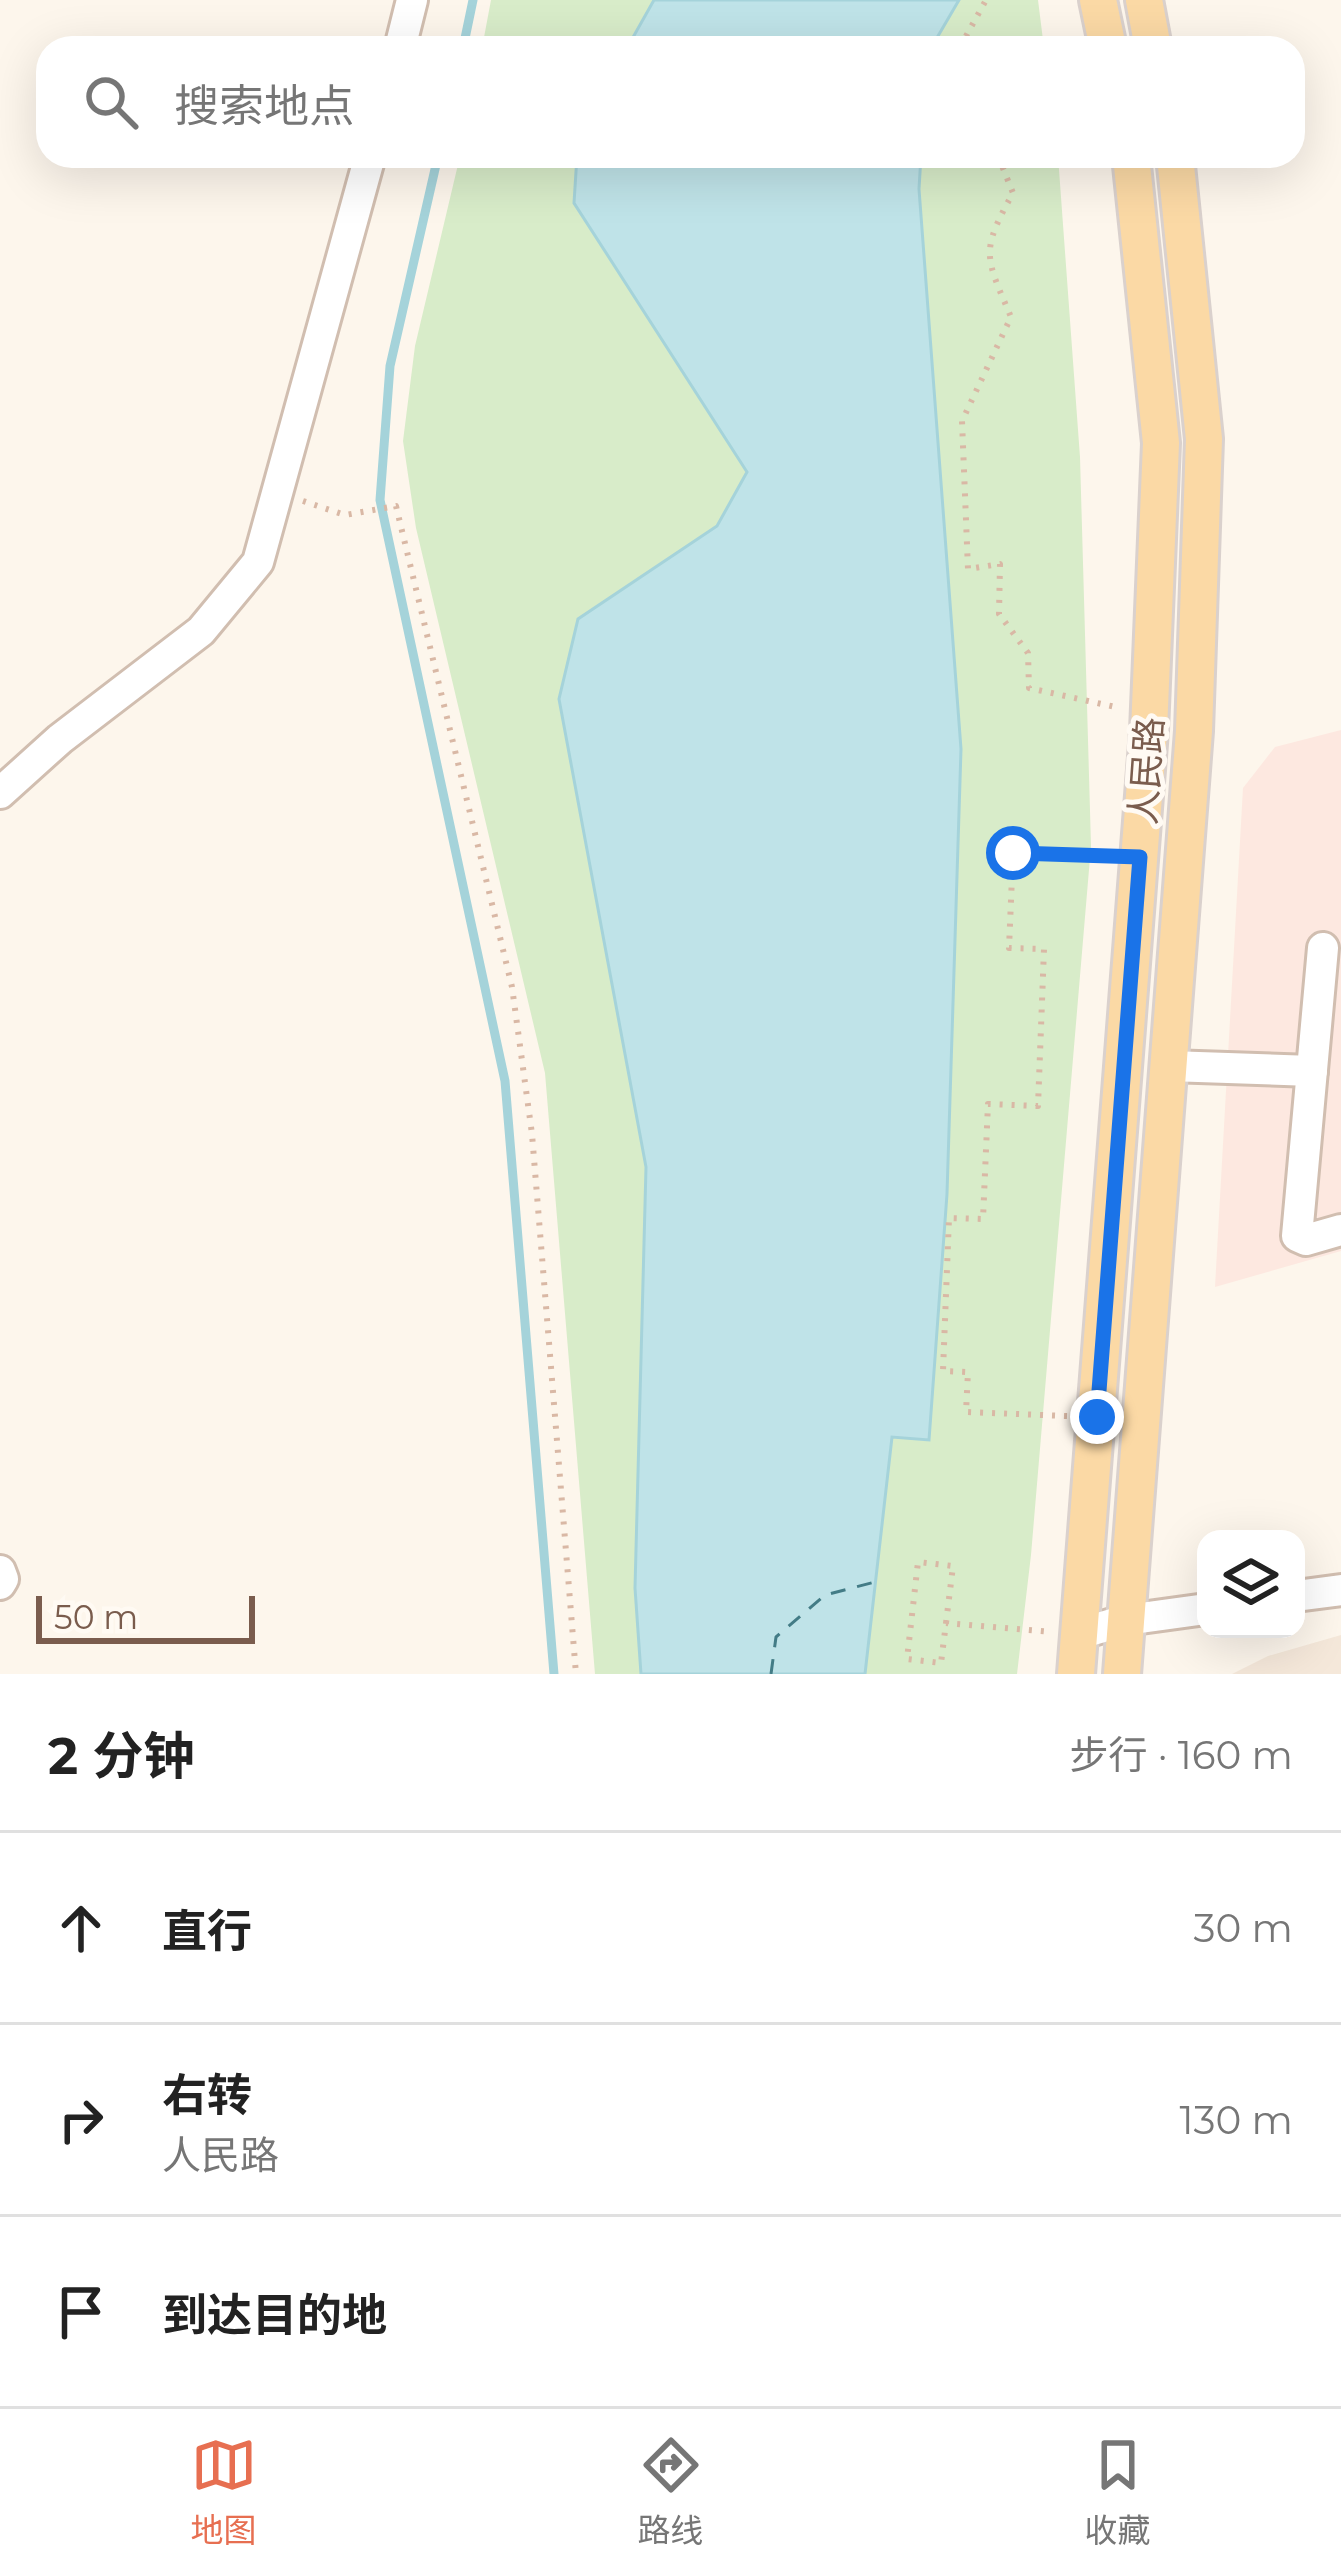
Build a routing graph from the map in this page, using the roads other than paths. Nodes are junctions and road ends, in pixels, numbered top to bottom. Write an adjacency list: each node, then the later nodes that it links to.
1 (412, 0): 4 (street)
2 (1098, 0): 5 (main road)
3 (1144, 0): 6 (main road)
4 (403, 36)
5 (1106, 36)
6 (1151, 36)
7 (367, 168): 10 (street)
8 (1132, 168): 21 (main road, 人民路)
9 (1176, 168): 12 (main road, 人民路)
10 (0, 793)
11 (1323, 948): 13 (street)
12 (1169, 1066): 13 (street); 20 (main road, 人民路)
13 (1312, 1071): 14 (street)
14 (1341, 1230)
15 (0, 1571): 16 (street)
16 (0, 1584)
17 (1341, 1590): 18 (street)
18 (1305, 1595)
19 (1197, 1610): 20 (street)
20 (1126, 1620): 21 (street); 23 (main road, 人民路)
21 (1079, 1634): 22 (main road, 人民路)
22 (1076, 1674)
23 (1122, 1674)

